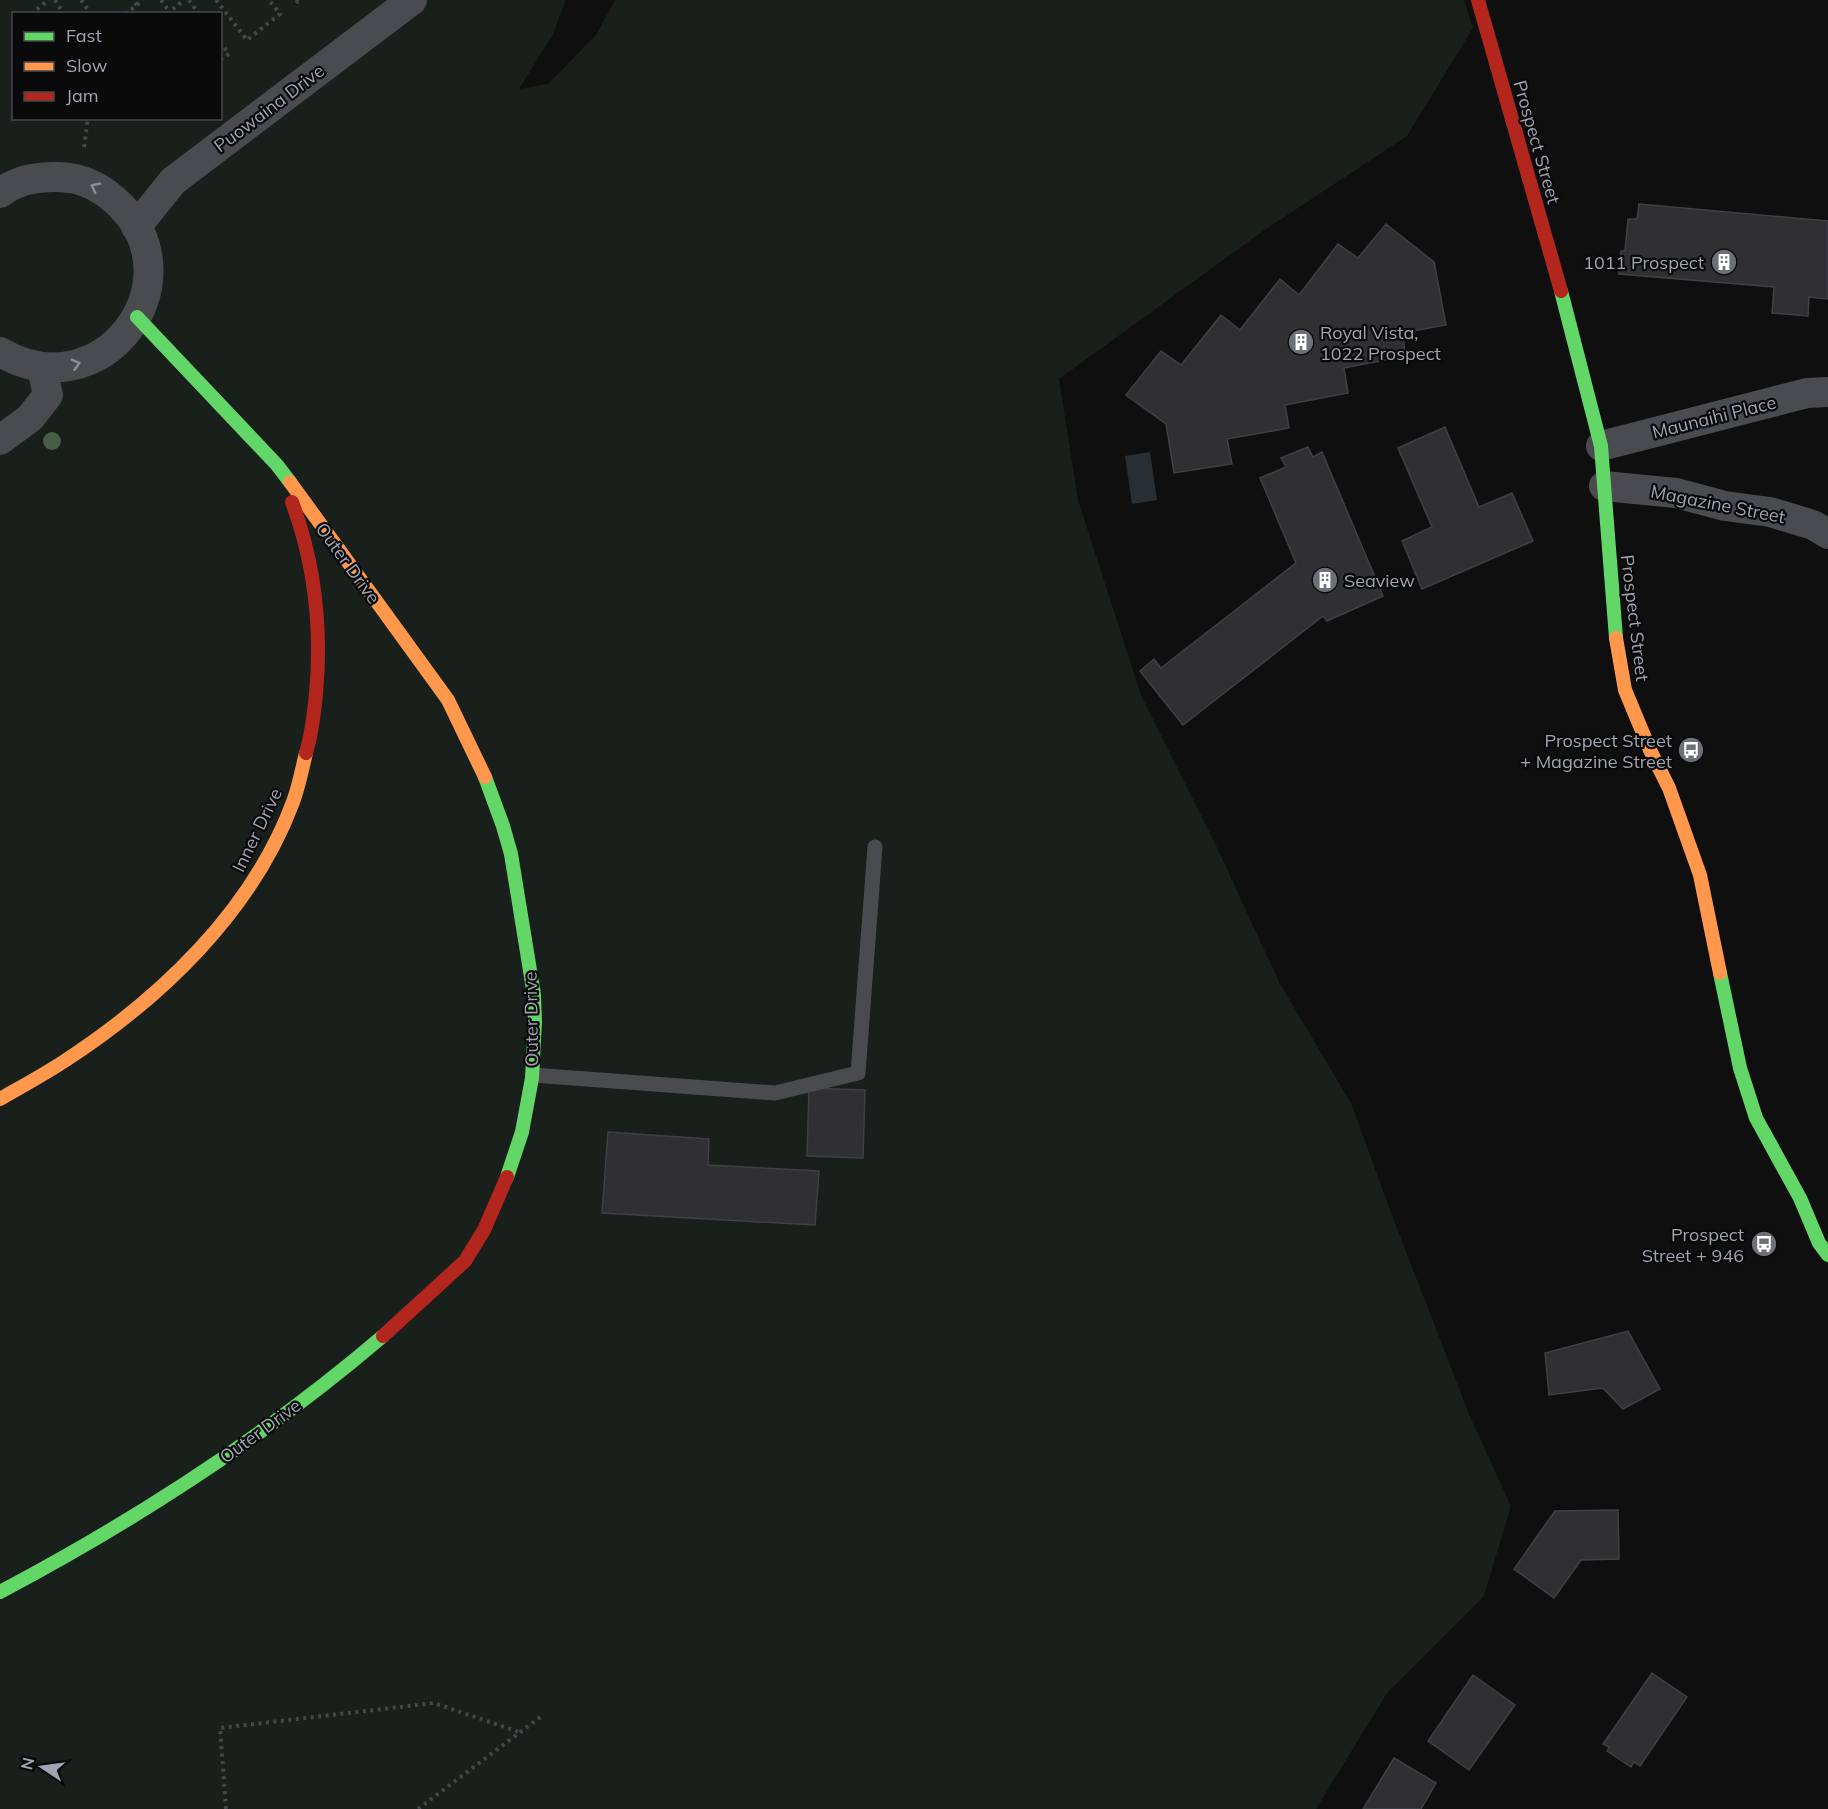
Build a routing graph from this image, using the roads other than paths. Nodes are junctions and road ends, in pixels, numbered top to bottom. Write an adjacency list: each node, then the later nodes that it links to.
1 (412, 0): 4 (street, Puowaina Drive)
2 (1478, 0): 10 (street, Prospect Street)
3 (1, 188): 4 (street, one-way to 3)
4 (136, 226): 5 (street)
5 (137, 317): 7 (street, one-way to 5); 11 (street, Outer Drive)
6 (0, 352): 7 (street)
7 (42, 368): 9 (street)
8 (1828, 392): 10 (street, Maunaihi Place)
9 (0, 440)
10 (1601, 446): 12 (street, Prospect Street)
11 (277, 465): 15 (street, Outer Drive); 16 (street, Inner Drive)
12 (1604, 486): 13 (street, Magazine Street); 17 (street, Prospect Street)
13 (1828, 534)
14 (875, 847): 15 (lane)
15 (533, 1075): 18 (street, Outer Drive)
16 (0, 1099)
17 (1828, 1255)
18 (0, 1592)

